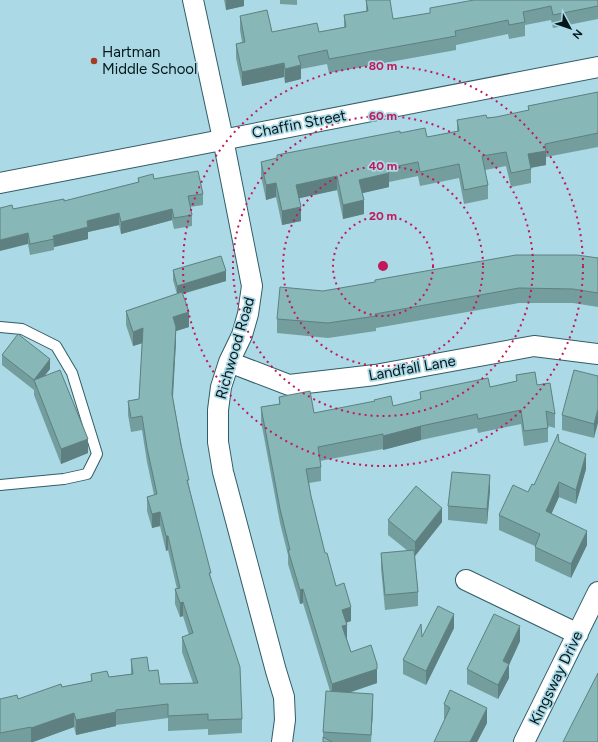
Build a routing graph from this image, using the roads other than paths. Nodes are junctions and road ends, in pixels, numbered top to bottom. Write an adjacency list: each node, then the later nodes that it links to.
1 (193, 0): 3 (street, Richwood Road)
2 (598, 66): 3 (street, Chaffin Street)
3 (223, 139): 4 (street, Chaffin Street); 7 (street, Richwood Road)
4 (0, 183)
5 (0, 326): 8 (lane)
6 (598, 354): 7 (street, Landfall Lane)
7 (229, 362): 12 (street, Richwood Road)
8 (0, 485)
9 (466, 580): 11 (street)
10 (598, 592): 11 (street, Kingsway Drive)
11 (578, 634): 13 (street, Kingsway Drive)
12 (282, 742)
13 (524, 742)

